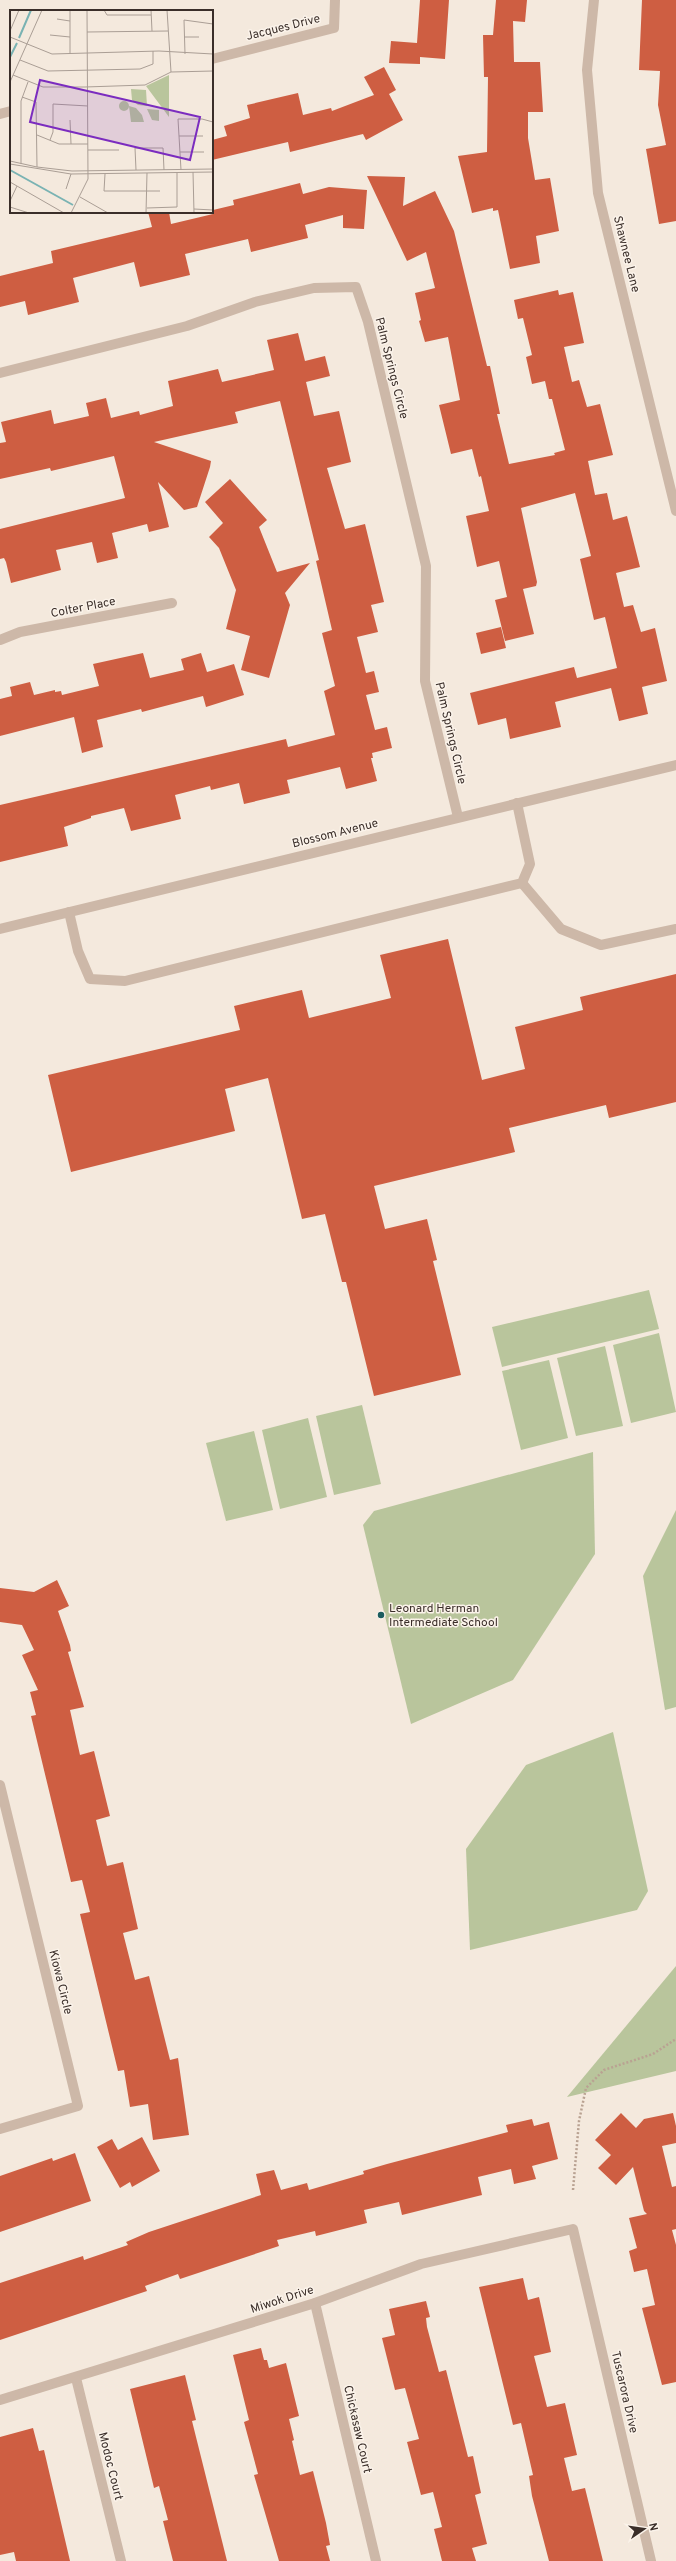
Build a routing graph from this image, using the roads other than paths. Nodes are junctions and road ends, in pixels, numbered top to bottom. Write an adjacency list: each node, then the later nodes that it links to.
1 (335, 0): 3 (street, Jacques Drive)
2 (594, 0): 7 (street, Shawnee Lane)
3 (213, 59)
4 (10, 111): 5 (street)
5 (0, 114)
6 (0, 373): 12 (street, Palm Springs Circle)
7 (676, 511)
8 (172, 603): 9 (street, Colter Place)
9 (0, 640)
10 (676, 765): 11 (street, Blossom Avenue)
11 (517, 803): 12 (street, Blossom Avenue); 13 (street)
12 (458, 817): 14 (street, Blossom Avenue)
13 (522, 884): 14 (street); 16 (street)
14 (70, 912): 15 (street, Blossom Avenue)
15 (0, 929)
16 (676, 929)
17 (0, 1785): 18 (street, Kiowa Circle)
18 (0, 2129)
19 (573, 2228): 20 (street, Miwok Drive); 25 (street, Tuscarora Drive)
20 (315, 2303): 21 (street, Miwok Drive); 24 (street, Chickasaw Court)
21 (76, 2378): 22 (street, Miwok Drive); 23 (street, Modoc Court)
22 (0, 2400)
23 (121, 2561)
24 (376, 2561)
25 (651, 2561)

